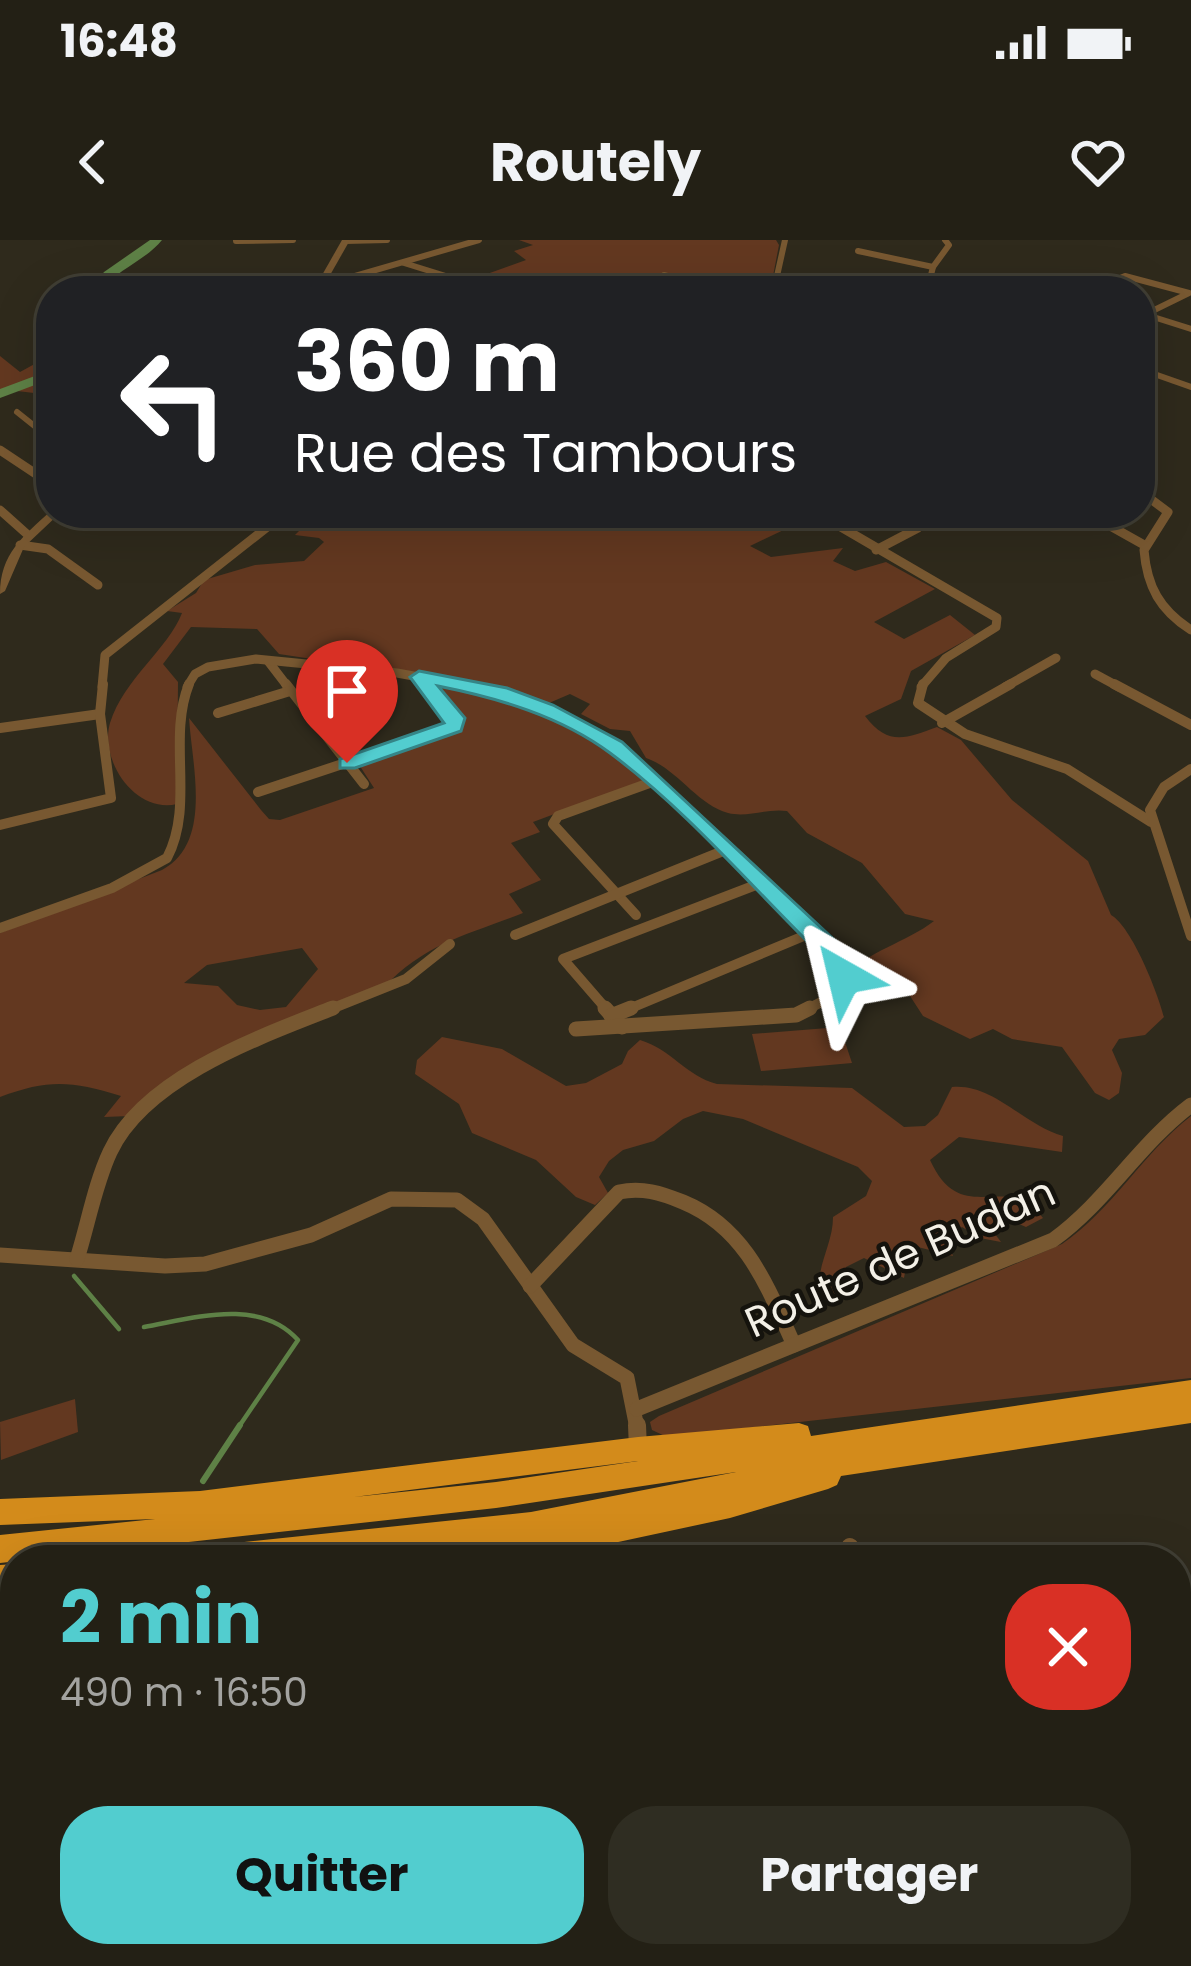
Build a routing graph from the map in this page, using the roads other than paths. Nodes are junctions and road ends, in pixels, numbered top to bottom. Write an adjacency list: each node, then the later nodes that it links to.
1 (293, 240): 7 (street)
2 (345, 240): 3 (street); 12 (street)
3 (387, 240)
4 (478, 240): 9 (street)
5 (784, 240): 16 (street)
6 (945, 240): 10 (street)
7 (236, 241)
8 (858, 251): 10 (street)
9 (404, 262): 13 (street); 14 (street)
10 (933, 267): 17 (street)
11 (664, 275): 15 (street)
12 (326, 276)
13 (359, 276)
14 (447, 276)
15 (668, 276)
16 (777, 276)
17 (931, 276)
18 (1155, 283): 19 (street)
19 (1155, 310)
20 (1155, 319): 21 (street)
21 (1191, 329)
22 (1155, 374): 23 (street)
23 (1191, 387)
24 (17, 412): 25 (street)
25 (36, 427)
26 (0, 450): 27 (street)
27 (36, 474)
28 (1155, 502): 36 (street)
29 (0, 510): 35 (street)
30 (38, 528): 35 (street)
31 (266, 528): 47 (street)
32 (841, 528): 37 (street)
33 (918, 528): 37 (street)
34 (1109, 528): 36 (street)
35 (24, 540): 38 (street); 39 (street)
36 (1146, 546): 40 (street)
37 (876, 550): 48 (street)
38 (98, 585)
39 (0, 591)
40 (1191, 630)
41 (1056, 658): 48 (street)
42 (268, 661): 44 (street); 45 (street); 62 (street)
43 (1095, 674): 49 (street)
44 (419, 677): 51 (street); 53 (street)
45 (290, 691): 46 (street); 51 (street)
46 (218, 713)
47 (100, 714): 50 (street); 57 (street)
48 (942, 723): 56 (street)
49 (1191, 725)
50 (0, 728)
51 (347, 763): 54 (street); 55 (street)
52 (1191, 769): 56 (street)
53 (656, 781): 58 (street); 60 (street)
54 (364, 784)
55 (258, 793)
56 (1151, 822): 65 (street)
57 (0, 825)
58 (728, 849): 59 (street); 60 (street)
59 (761, 883): 63 (street); 67 (street)
60 (617, 893): 61 (street); 64 (street)
61 (636, 915)
62 (0, 928)
63 (811, 933): 67 (street); 68 (street)
64 (515, 935)
65 (1191, 936)
66 (450, 944): 72 (street)
67 (610, 1016): 68 (street)
68 (622, 1027): 69 (street)
69 (576, 1029)
70 (1191, 1105): 74 (street, Route de Budan)
71 (1, 1256): 72 (street)
72 (77, 1259): 73 (street)
73 (530, 1286): 74 (street); 76 (street)
74 (794, 1345): 76 (street, Route de Budan)
75 (1191, 1392): 78 (highway)
76 (637, 1409): 79 (street)
77 (1191, 1411): 78 (highway)
78 (892, 1443): 79 (highway); 81 (highway); 82 (highway); 83 (highway)
79 (638, 1449): 80 (highway)
80 (0, 1512)
81 (37, 1545)
82 (349, 1545)
83 (540, 1545)

